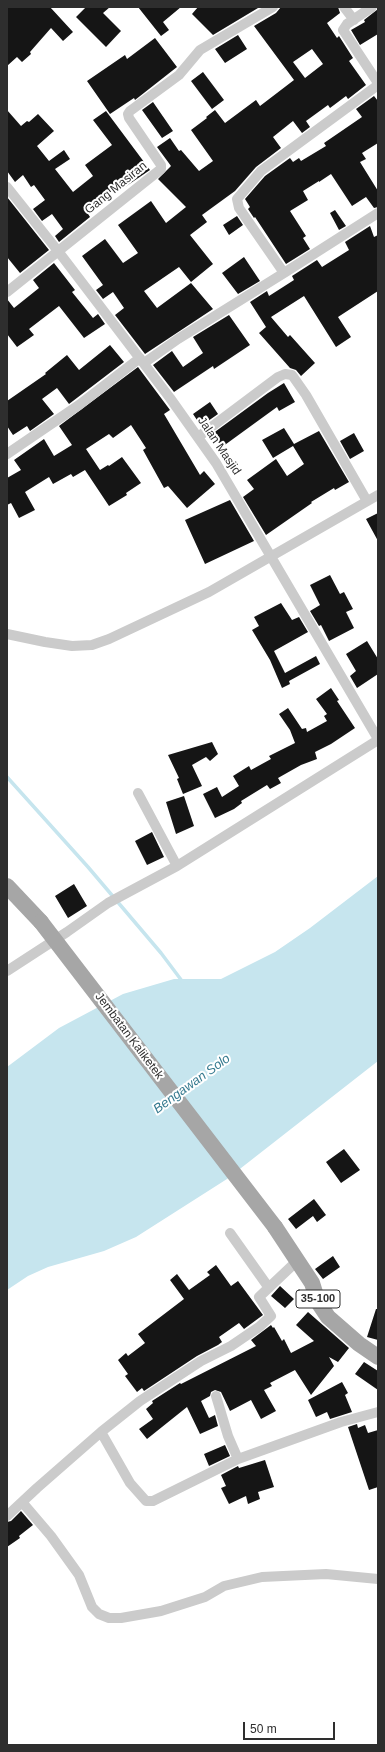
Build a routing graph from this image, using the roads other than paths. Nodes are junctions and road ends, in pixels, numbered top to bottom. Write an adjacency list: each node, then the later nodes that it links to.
1 (273, 7): 8 (street, Gang Masiran)
2 (344, 7): 4 (street)
3 (372, 7): 4 (street)
4 (354, 20): 5 (street)
5 (378, 84): 9 (street)
6 (7, 187): 8 (street, Jalan Masjid)
7 (378, 213): 9 (street)
8 (58, 251): 10 (street, Gang Masiran); 11 (street, Jalan Masjid)
9 (284, 273): 11 (street)
10 (8, 288)
11 (142, 361): 12 (street, Jalan Masjid); 13 (street)
12 (198, 437): 15 (street); 16 (street, Jalan Masjid)
13 (7, 454)
14 (378, 495): 15 (street)
15 (367, 501): 16 (street)
16 (270, 557): 17 (street); 18 (street, Jalan Masjid)
17 (7, 634)
18 (378, 739): 20 (street)
19 (138, 793): 20 (street)
20 (177, 866): 22 (street)
21 (7, 886): 24 (main road, Jembatan Kaliketek / 35-100, bridge)
22 (7, 971)
23 (230, 1233): 25 (street)
24 (297, 1261): 25 (street); 26 (main road, 35-100)
25 (269, 1288): 29 (street)
26 (378, 1357)
27 (216, 1396): 30 (street)
28 (378, 1412): 30 (street)
29 (101, 1432): 30 (street); 31 (street)
30 (238, 1459)
31 (22, 1502): 32 (street); 33 (street)
32 (7, 1516)
33 (378, 1579)

